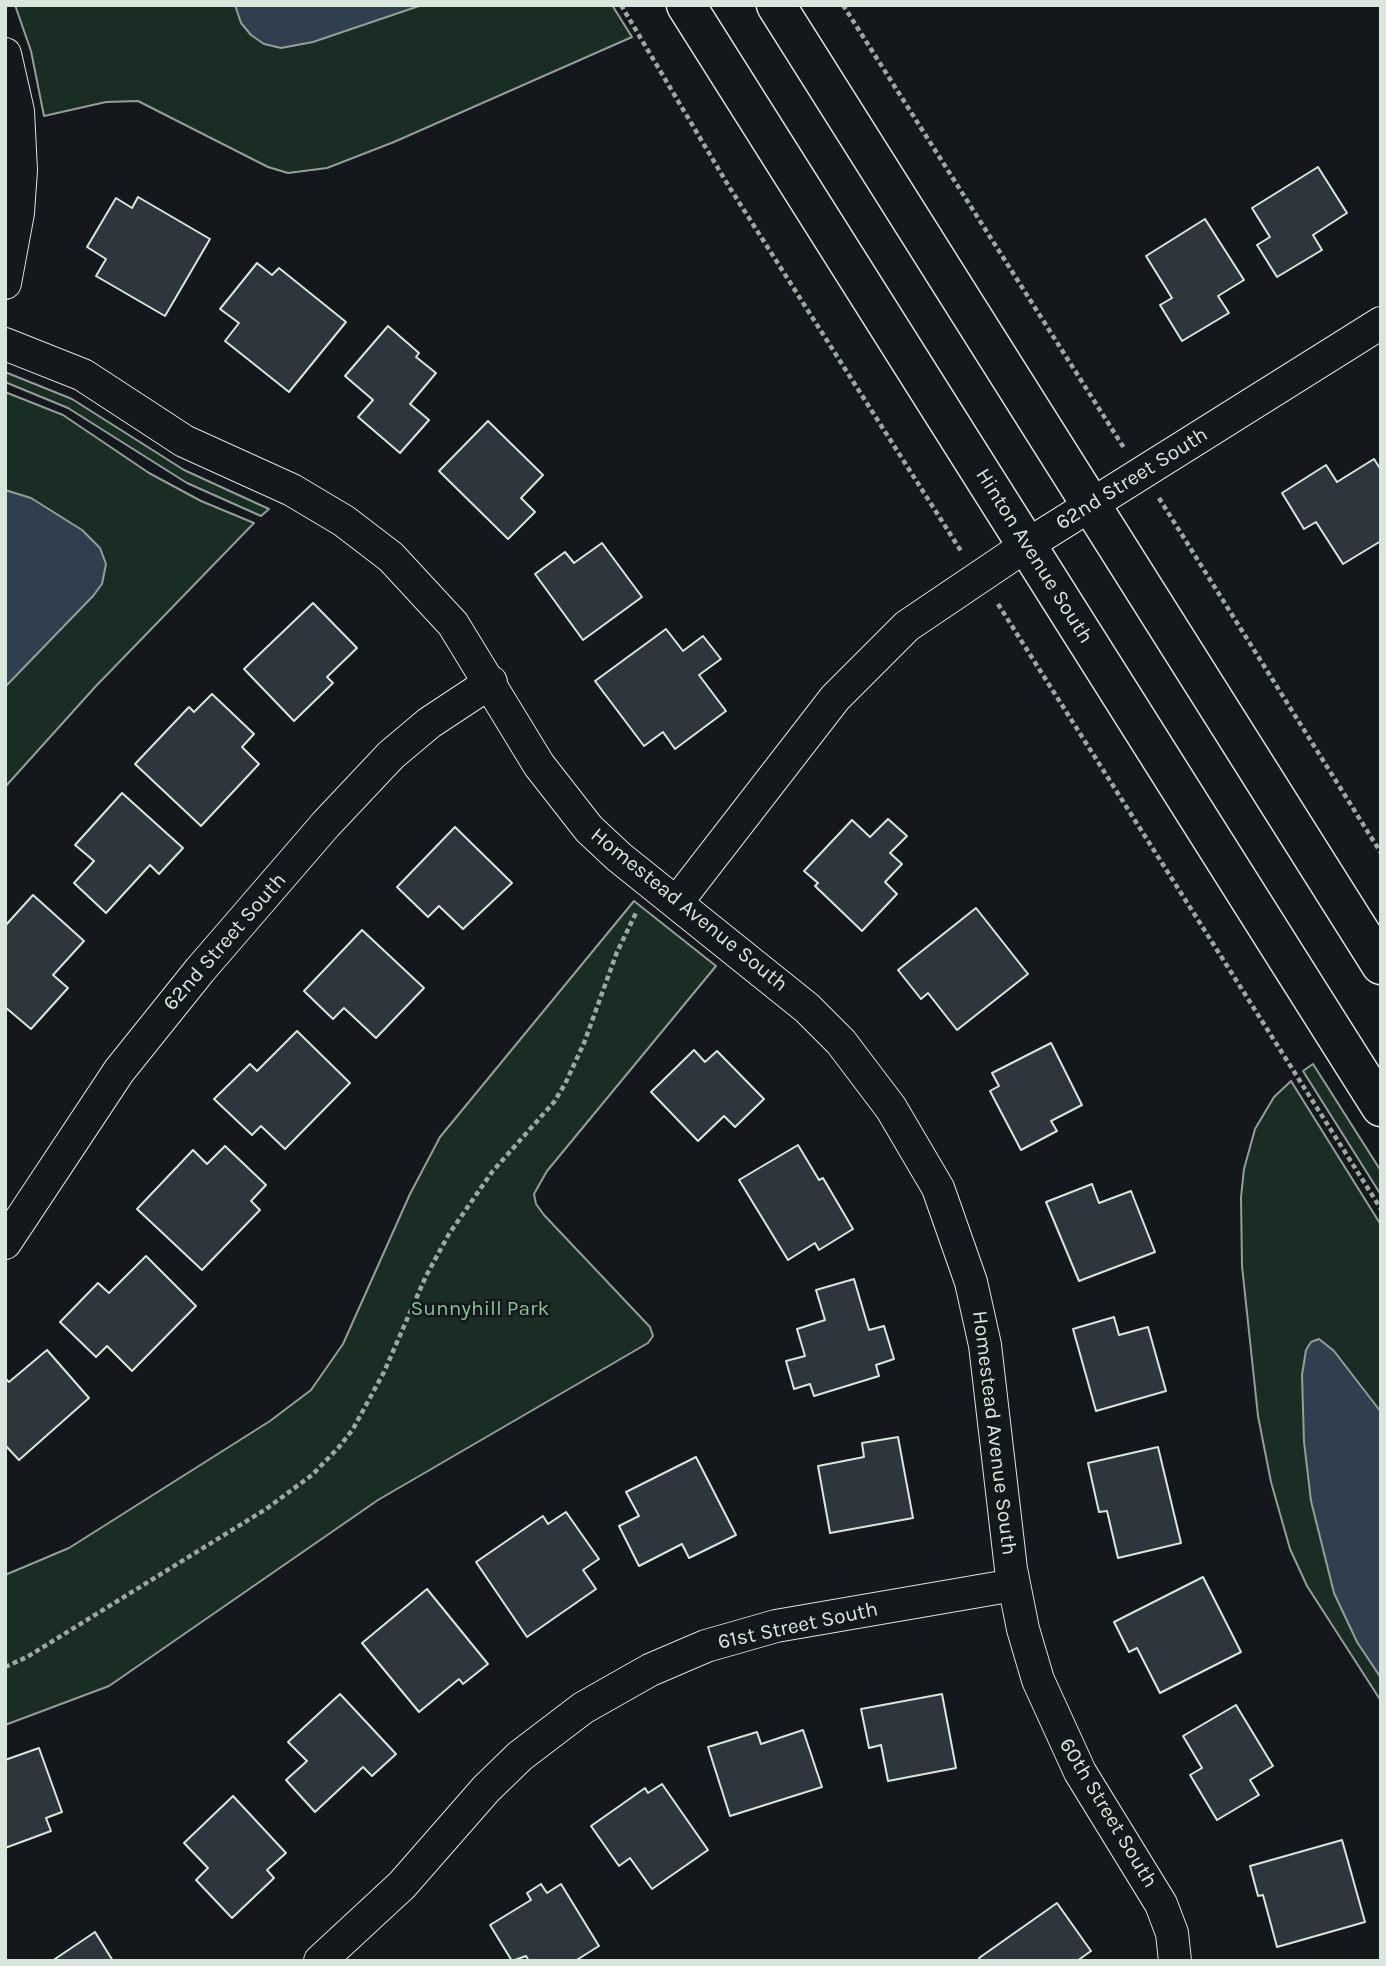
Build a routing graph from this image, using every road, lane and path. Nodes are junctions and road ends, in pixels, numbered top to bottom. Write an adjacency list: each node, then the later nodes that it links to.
1 (621, 5): 11 (path)
2 (686, 5): 13 (main road, Hinton Avenue South)
3 (776, 5): 10 (main road)
4 (843, 5): 9 (path)
5 (5, 54): 6 (street)
6 (5, 283)
7 (1381, 323): 10 (street, 62nd Street South)
8 (5, 344): 15 (street, Homestead Avenue South)
9 (1100, 410)
10 (1092, 505): 13 (street, 62nd Street South); 19 (main road)
11 (938, 516)
12 (1180, 530): 16 (path)
13 (1027, 545): 17 (street, 62nd Street South); 20 (main road, Hinton Avenue South)
14 (1018, 634): 21 (path)
15 (491, 681): 17 (street, Homestead Avenue South); 22 (street, 62nd Street South)
16 (1381, 853)
17 (677, 902): 23 (street, Homestead Avenue South)
18 (634, 919): 24 (path)
19 (1381, 965)
20 (1381, 1107)
21 (1381, 1209)
22 (5, 1243)
23 (1014, 1585): 25 (street, 61st Street South); 26 (street, 60th Street South)
24 (5, 1667)
25 (320, 1961)
26 (1175, 1961)

